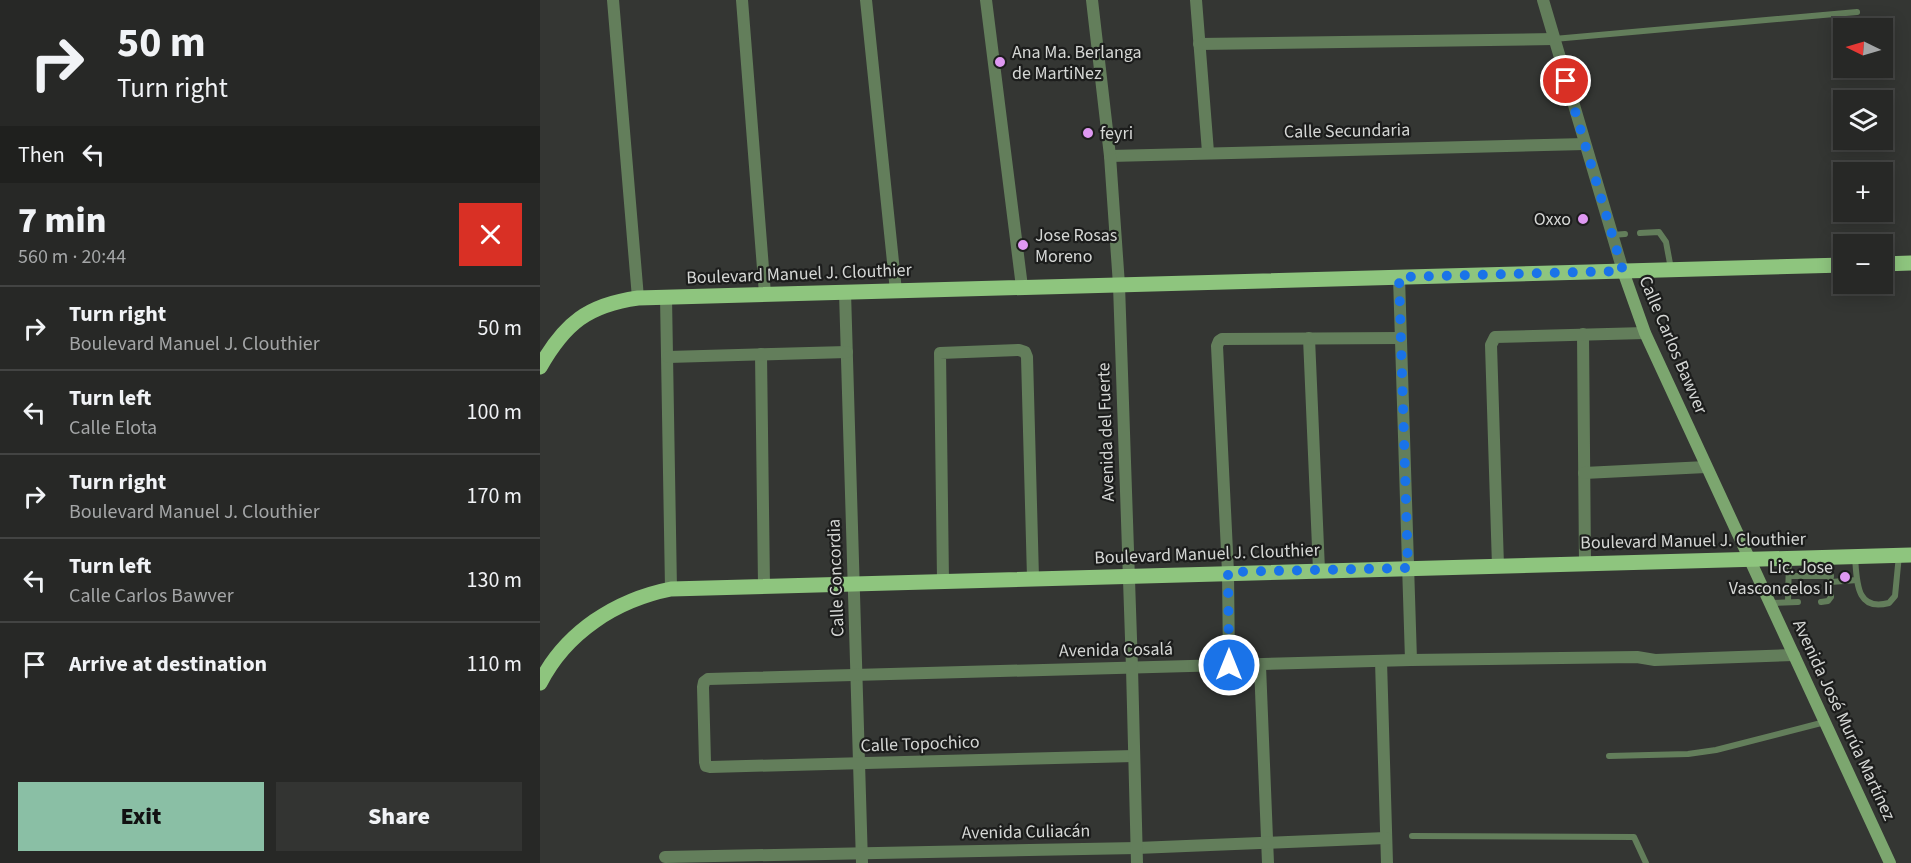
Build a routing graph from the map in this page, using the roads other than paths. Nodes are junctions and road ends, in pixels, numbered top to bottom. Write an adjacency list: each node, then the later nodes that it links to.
1 (613, 0): 27 (street)
2 (742, 0): 25 (street)
3 (867, 0): 23 (street)
4 (986, 0): 22 (street)
5 (1090, 0): 13 (street, Avenida del Fuerte)
6 (1196, 0): 10 (street)
7 (1543, 0): 9 (street, Calle Carlos Bawver)
8 (1857, 12): 9 (lane)
9 (1554, 39): 10 (street); 11 (street, Calle Carlos Bawver)
10 (1199, 44): 12 (street)
11 (1585, 144): 12 (street, Calle Secundaria); 19 (street, Calle Carlos Bawver)
12 (1208, 152): 13 (street, Calle Secundaria)
13 (1110, 156): 21 (street, Avenida del Fuerte)
14 (1640, 233): 18 (lane)
15 (1911, 263): 16 (main road)
16 (1893, 264)
17 (1833, 265): 18 (main road, Boulevard Manuel J. Clouthier)
18 (1671, 270): 19 (main road, Boulevard Manuel J. Clouthier)
19 (1623, 271): 20 (main road, Boulevard Manuel J. Clouthier); 28 (main road, Calle Carlos Bawver)
20 (1399, 277): 21 (main road, Boulevard Manuel J. Clouthier); 31 (street)
21 (1119, 285): 22 (main road, Boulevard Manuel J. Clouthier); 48 (street, Avenida del Fuerte)
22 (1022, 287): 23 (main road, Boulevard Manuel J. Clouthier)
23 (896, 291): 24 (main road, Boulevard Manuel J. Clouthier)
24 (845, 292): 25 (main road, Boulevard Manuel J. Clouthier); 32 (street, Calle Concordia)
25 (765, 294): 26 (main road, Boulevard Manuel J. Clouthier)
26 (666, 297): 27 (main road, Boulevard Manuel J. Clouthier); 34 (street)
27 (638, 298): 35 (main road, Boulevard Manuel J. Clouthier)
28 (1645, 333): 29 (street); 36 (main road, Calle Carlos Bawver)
29 (1582, 334): 37 (street); 44 (street)
30 (1309, 338): 31 (street); 46 (street); 47 (street)
31 (1400, 338): 45 (street)
32 (847, 352): 33 (street); 54 (street, Calle Concordia)
33 (761, 354): 34 (street); 55 (street)
34 (668, 357): 56 (street)
35 (540, 367)
36 (1706, 467): 37 (street); 42 (main road, Calle Carlos Bawver)
37 (1584, 473): 43 (street)
38 (1905, 555): 40 (main road, Boulevard Manuel J. Clouthier); 53 (lane)
39 (1830, 557): 40 (main road, Boulevard Manuel J. Clouthier); 41 (main road, Boulevard Manuel J. Clouthier); 51 (lane)
40 (1855, 557): 53 (lane)
41 (1789, 559): 42 (main road, Boulevard Manuel J. Clouthier); 49 (lane)
42 (1748, 560): 43 (main road, Boulevard Manuel J. Clouthier); 60 (main road, Avenida José Murúa Martínez)
43 (1585, 564): 44 (main road, Boulevard Manuel J. Clouthier)
44 (1498, 566): 45 (main road, Boulevard Manuel J. Clouthier)
45 (1408, 568): 46 (main road, Boulevard Manuel J. Clouthier); 62 (street)
46 (1319, 570): 47 (main road, Boulevard Manuel J. Clouthier)
47 (1228, 572): 48 (main road, Boulevard Manuel J. Clouthier); 64 (street)
48 (1129, 575): 50 (main road, Boulevard Manuel J. Clouthier); 66 (street, Avenida del Fuerte)
49 (1789, 576): 51 (lane); 57 (lane)
50 (1033, 578): 52 (main road, Boulevard Manuel J. Clouthier); 52 (street)
51 (1831, 579): 53 (lane); 59 (lane)
52 (943, 580): 54 (main road, Boulevard Manuel J. Clouthier)
53 (1857, 580)
54 (854, 583): 55 (main road, Boulevard Manuel J. Clouthier); 67 (street, Calle Concordia)
55 (764, 585): 56 (main road, Boulevard Manuel J. Clouthier)
56 (671, 589): 68 (main road, Boulevard Manuel J. Clouthier)
57 (1788, 602): 58 (lane); 60 (lane)
58 (1798, 602)
59 (1821, 602)
60 (1770, 603): 61 (main road, Avenida José Murúa Martínez)
61 (1793, 651): 62 (street, Avenida Cosalá); 69 (main road, Avenida José Murúa Martínez)
62 (1411, 660): 63 (street, Avenida Cosalá)
63 (1381, 661): 65 (street, Avenida Cosalá); 75 (street)
64 (1229, 665): 65 (street, Avenida Cosalá); 66 (street, Avenida Cosalá)
65 (1260, 666): 76 (street)
66 (1132, 668): 67 (street, Avenida Cosalá); 70 (street, Avenida del Fuerte)
67 (856, 674): 72 (street, Calle Concordia); 73 (street, Avenida Cosalá)
68 (540, 683)
69 (1825, 722): 71 (lane); 85 (main road, Avenida José Murúa Martínez)
70 (1134, 756): 72 (street, Calle Topochico); 77 (street, Avenida del Fuerte)
71 (1610, 756)
72 (859, 763): 73 (street, Calle Topochico); 79 (street, Calle Concordia)
73 (706, 765)
74 (1412, 836): 84 (lane)
75 (1386, 838): 76 (street, Avenida Culiacán); 83 (street)
76 (1268, 843): 77 (street, Avenida Culiacán); 82 (street)
77 (1137, 848): 79 (street, Avenida Culiacán); 81 (street, Avenida del Fuerte)
78 (665, 857): 80 (street, Avenida Culiacán)
79 (862, 858): 80 (street, Avenida Culiacán)
80 (734, 859)
81 (1137, 863)
82 (1268, 863)
83 (1387, 863)
84 (1646, 863)
85 (1890, 863)

